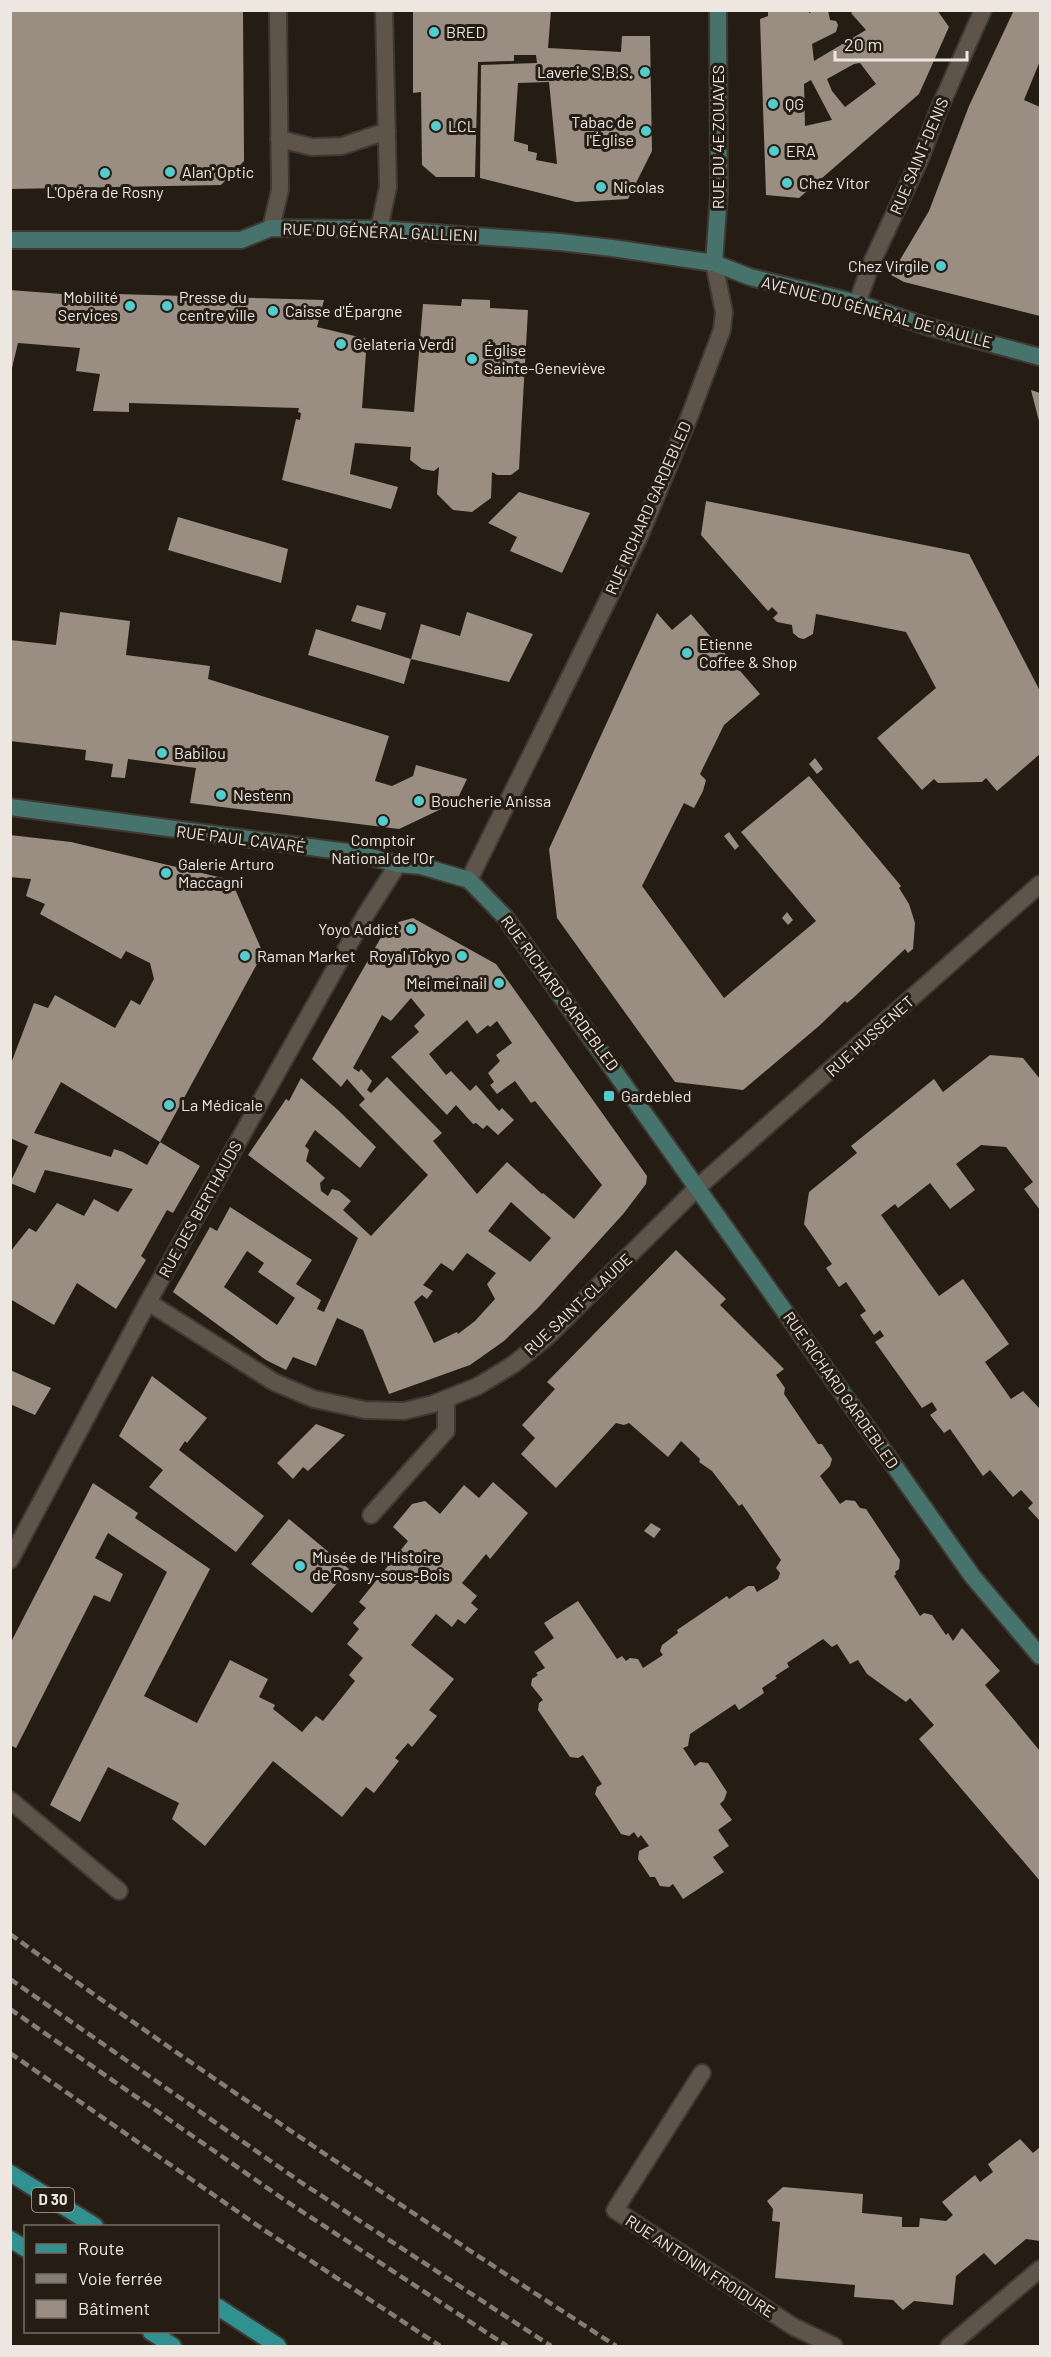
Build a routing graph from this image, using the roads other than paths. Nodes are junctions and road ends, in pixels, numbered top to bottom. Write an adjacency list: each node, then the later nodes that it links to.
1 (278, 10): 6 (street)
2 (384, 10): 5 (street)
3 (717, 10): 10 (main road, RUE DU 4E ZOUAVES)
4 (984, 10): 11 (street, RUE SAINT-DENIS)
5 (387, 131): 6 (street); 8 (street)
6 (279, 139): 7 (street)
7 (271, 228): 8 (main road, RUE DU GÉNÉRAL GALLIENI); 9 (main road, RUE DU GÉNÉRAL GALLIENI)
8 (379, 229): 10 (main road, RUE DU GÉNÉRAL GALLIENI)
9 (10, 240)
10 (714, 263): 11 (main road, AVENUE DU GÉNÉRAL DE GAULLE); 15 (street, RUE RICHARD GARDEBLED)
11 (857, 303): 12 (main road, AVENUE DU GÉNÉRAL DE GAULLE)
12 (1041, 357)
13 (10, 807): 14 (main road, RUE PAUL CAVARÉ)
14 (398, 864): 15 (main road, RUE PAUL CAVARÉ); 18 (street, RUE DES BERTHAUDS)
15 (470, 880): 17 (main road, RUE RICHARD GARDEBLED)
16 (1041, 884): 17 (street, RUE HUSSENET)
17 (698, 1187): 19 (street, RUE SAINT-CLAUDE); 22 (main road, RUE RICHARD GARDEBLED)
18 (148, 1302): 19 (street, RUE SAINT-CLAUDE); 21 (street, RUE DES BERTHAUDS)
19 (446, 1399): 20 (street)
20 (371, 1515)
21 (10, 1560)
22 (1041, 1656)
23 (10, 1800): 24 (street)
24 (119, 1891)
25 (702, 2073): 35 (street, RUE ANTONIN FROIDURE)
26 (10, 2173): 27 (main road, D 30)
27 (92, 2225)
28 (10, 2239): 29 (main road)
29 (24, 2248)
30 (1041, 2269): 36 (street)
31 (219, 2308): 34 (main road)
32 (154, 2333): 33 (main road)
33 (173, 2346)
34 (278, 2346)
35 (834, 2346)
36 (949, 2346)

